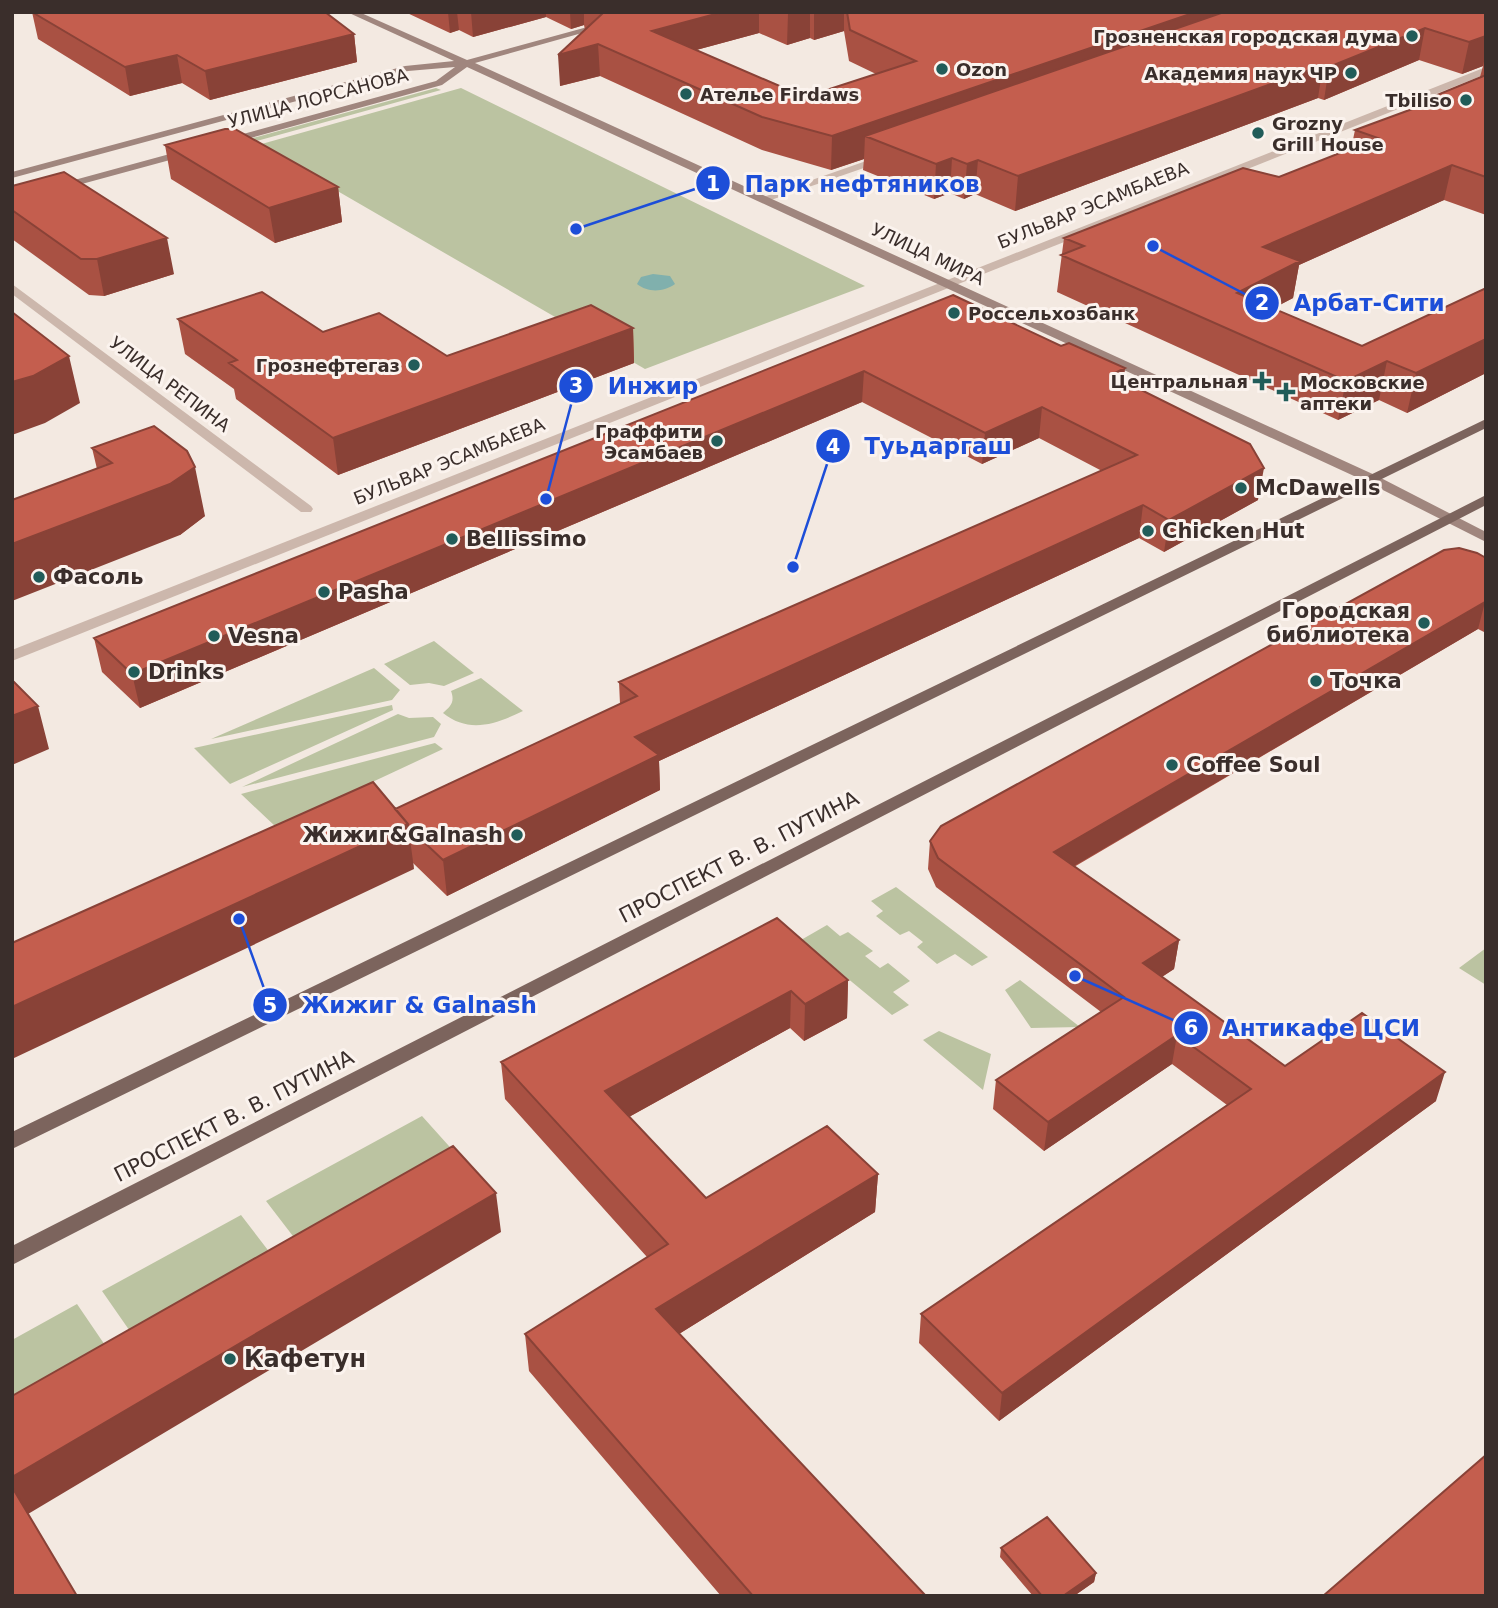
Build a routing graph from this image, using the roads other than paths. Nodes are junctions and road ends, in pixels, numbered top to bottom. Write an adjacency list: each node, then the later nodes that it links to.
1 (351, 12): 3 (main road, УЛИЦА МИРА)
2 (653, 12): 3 (main road, УЛИЦА ЛОРСАНОВА)
3 (466, 63): 5 (main road, УЛИЦА ЛОРСАНОВА); 8 (main road, УЛИЦА ЛОРСАНОВА); 9 (main road, УЛИЦА МИРА)
4 (1486, 70): 11 (street, БУЛЬВАР ЭСАМБАЕВА)
5 (209, 146)
6 (196, 150): 10 (main road)
7 (897, 153): 9 (street)
8 (12, 175)
9 (764, 199): 11 (main road, УЛИЦА МИРА)
10 (12, 200)
11 (946, 284): 14 (main road, УЛИЦА МИРА); 19 (street, БУЛЬВАР ЭСАМБАЕВА)
12 (12, 288): 16 (street, УЛИЦА РЕПИНА)
13 (1486, 423): 14 (main road)
14 (1372, 479): 17 (main road, УЛИЦА МИРА); 20 (main road)
15 (1486, 499): 17 (main road, ПРОСПЕКТ В. В. ПУТИНА)
16 (306, 509)
17 (1448, 519): 18 (main road, УЛИЦА МИРА); 21 (main road, ПРОСПЕКТ В. В. ПУТИНА)
18 (1486, 538)
19 (12, 656)
20 (12, 1141)
21 (12, 1256)

